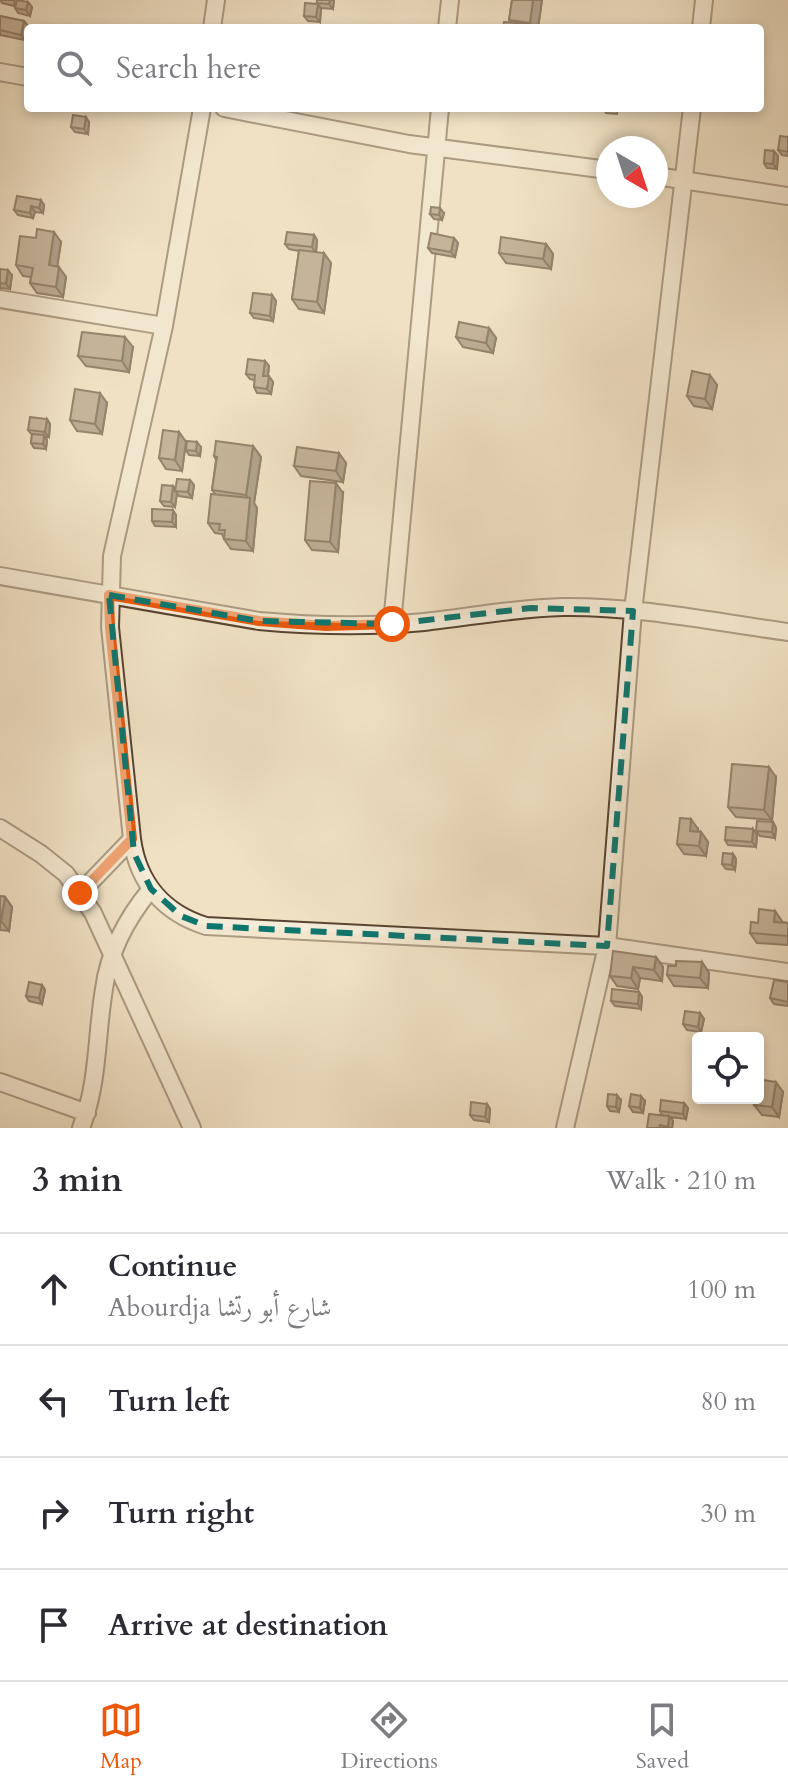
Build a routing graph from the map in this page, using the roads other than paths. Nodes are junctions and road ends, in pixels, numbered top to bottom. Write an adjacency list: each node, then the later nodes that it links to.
1 (216, 0): 4 (street)
2 (450, 0): 5 (street)
3 (704, 0): 6 (street)
4 (213, 24)
5 (447, 24)
6 (701, 24)
7 (0, 72): 8 (street)
8 (24, 76)
9 (201, 112): 19 (street)
10 (246, 112): 13 (street)
11 (440, 112): 13 (street)
12 (692, 112): 16 (street)
13 (436, 147): 14 (street); 23 (street)
14 (596, 168)
15 (668, 178): 16 (street)
16 (685, 180): 17 (street); 22 (street)
17 (788, 196)
18 (0, 299): 19 (street)
19 (164, 326): 21 (street)
20 (0, 576): 21 (street)
21 (109, 595): 23 (street); 26 (street)
22 (633, 611): 23 (street); 24 (street); 29 (street)
23 (392, 624)
24 (788, 632)
25 (0, 828): 28 (street)
26 (132, 839): 27 (street); 28 (street)
27 (151, 889): 29 (street); 30 (street)
28 (80, 893): 30 (street)
29 (607, 946): 31 (street); 35 (street)
30 (113, 953): 33 (street); 34 (street)
31 (788, 972)
32 (0, 1082): 33 (street)
33 (84, 1120)
34 (192, 1128)
35 (565, 1128)

